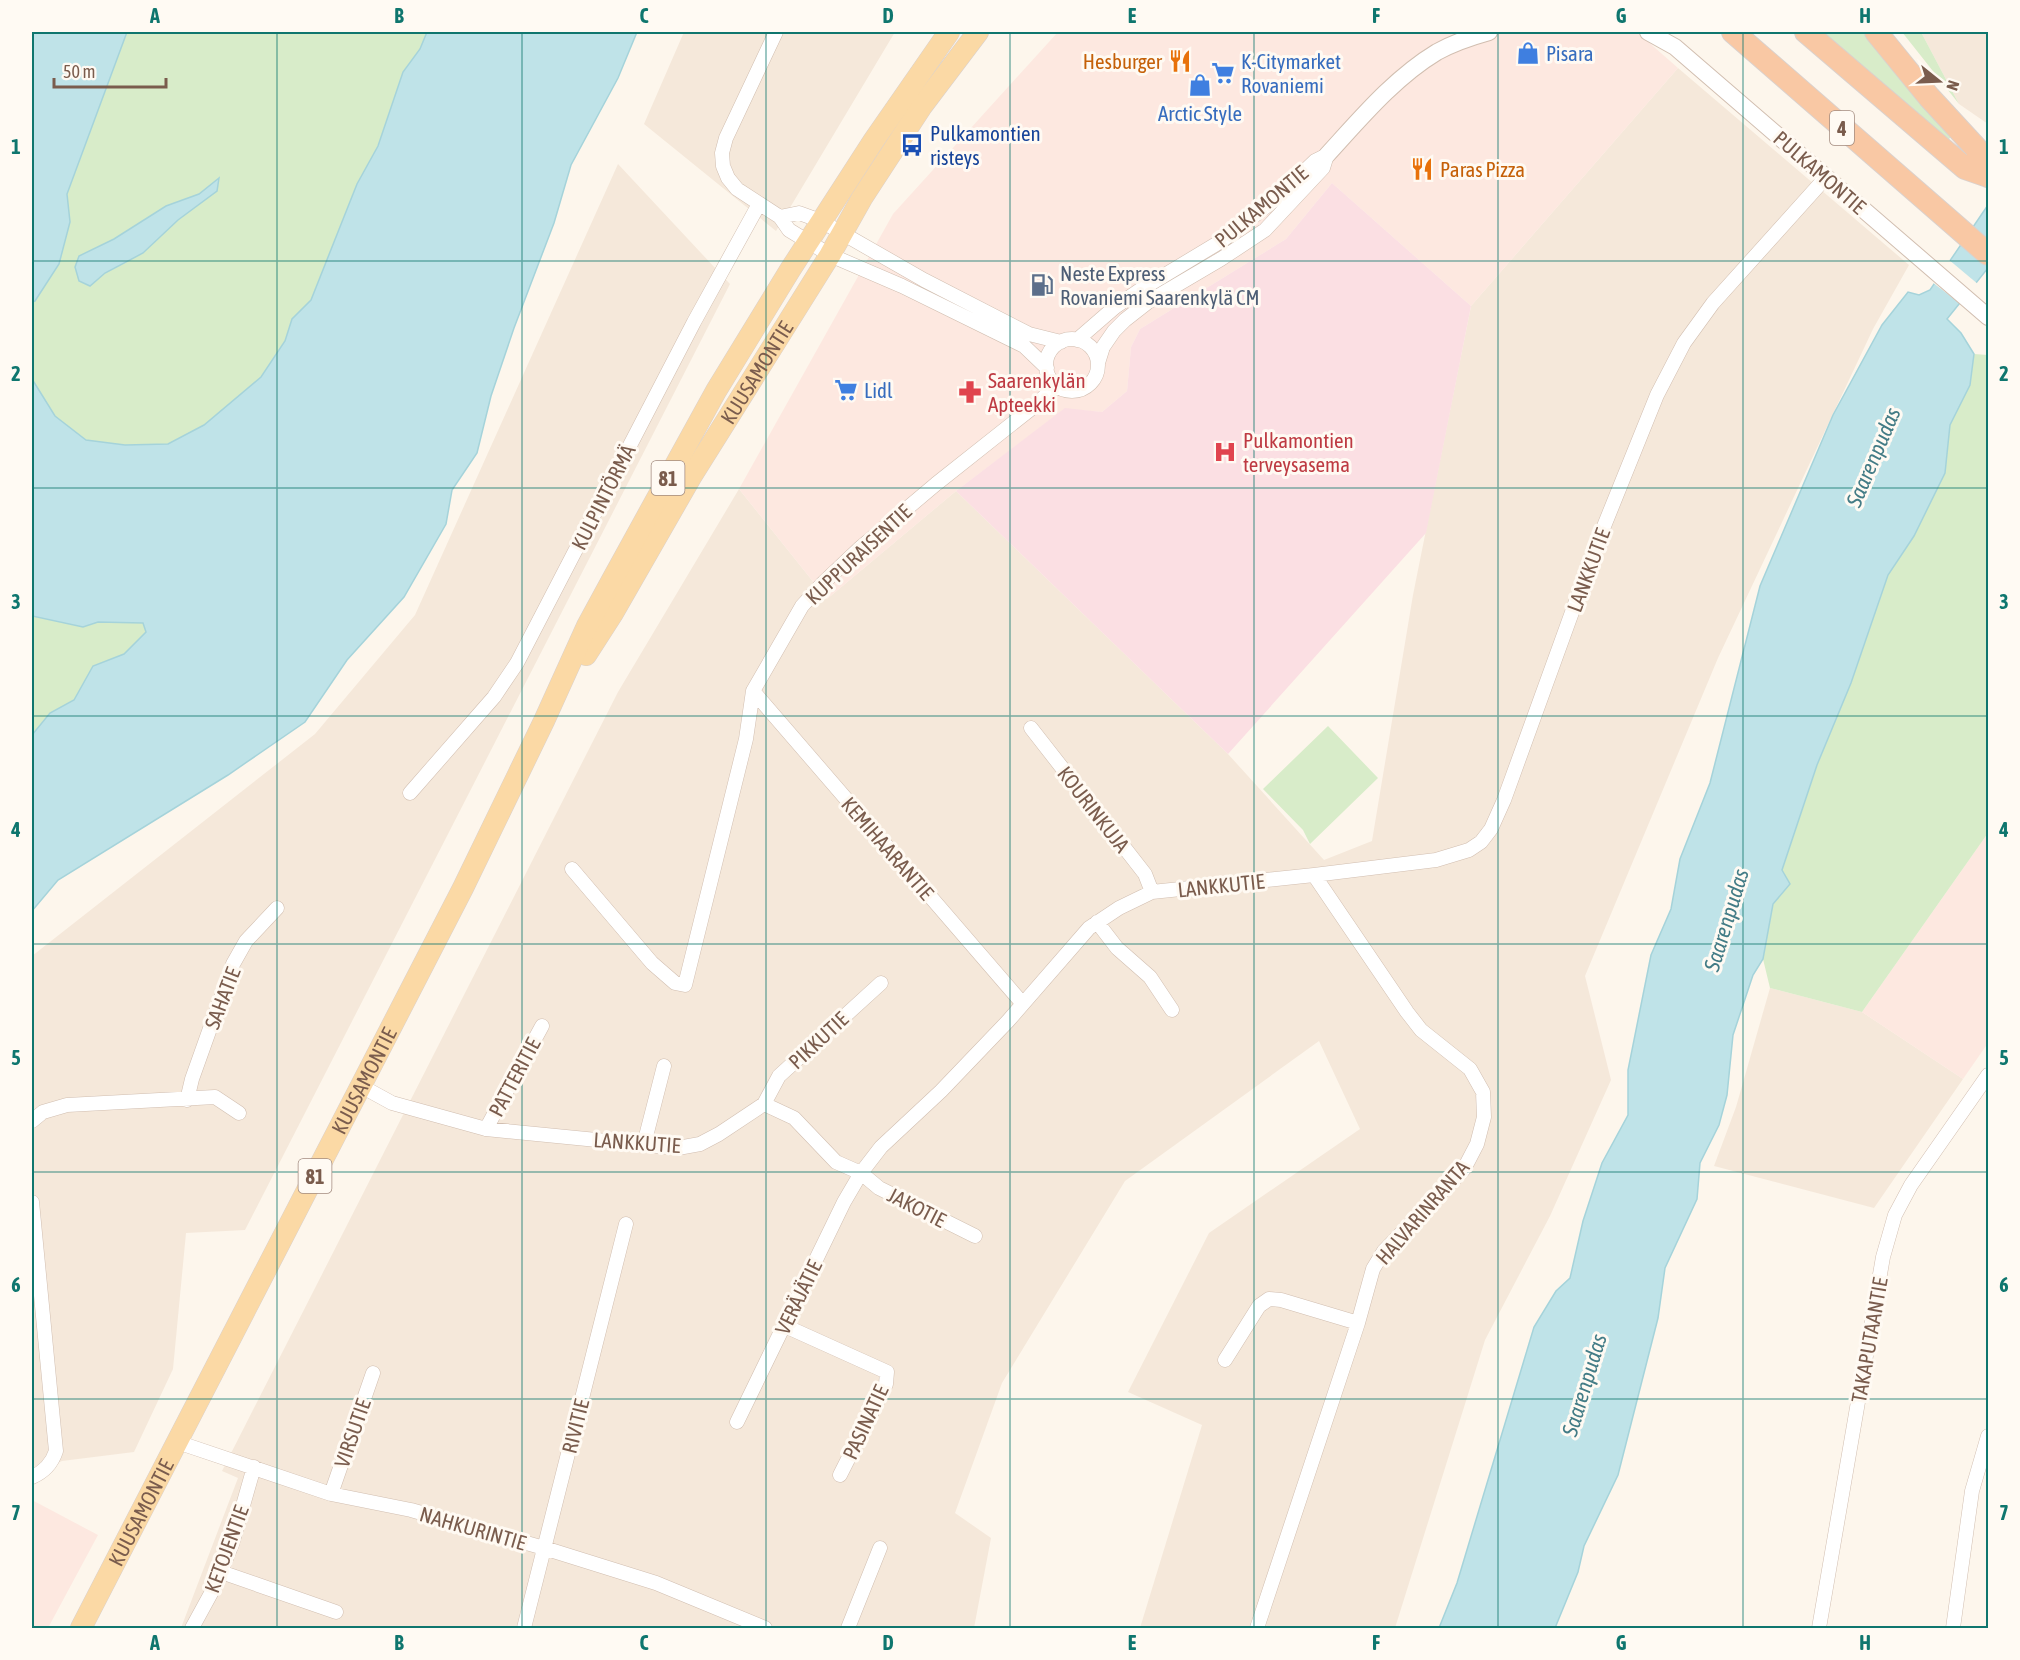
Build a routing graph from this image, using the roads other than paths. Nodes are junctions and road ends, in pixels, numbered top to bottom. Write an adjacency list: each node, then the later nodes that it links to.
1 (777, 32): 12 (street)
2 (949, 32): 14 (main road, KUUSAMONTIE / 81)
3 (978, 32): 15 (main road, KUUSAMONTIE / 81)
4 (1489, 32): 9 (street, PULKAMONTIE)
5 (1648, 32): 11 (street, PULKAMONTIE)
6 (1733, 32): 17 (highway, 4)
7 (1806, 32): 10 (highway, 4)
8 (1876, 32): 10 (highway)
9 (1327, 155): 20 (street, PULKAMONTIE); 22 (street, PULKAMONTIE)
10 (1989, 176)
11 (1827, 179): 19 (street, PULKAMONTIE); 30 (street, LANKKUTIE)
12 (759, 204): 13 (street); 28 (street, KULPINTÖRMÄ)
13 (780, 217): 14 (street); 16 (street)
14 (821, 221): 15 (street); 16 (main road, KUUSAMONTIE / 81)
15 (843, 232): 18 (main road, KUUSAMONTIE / 81); 21 (street)
16 (807, 243): 18 (street); 26 (main road, KUUSAMONTIE / 81)
17 (1989, 254)
18 (830, 255): 23 (street); 26 (main road, KUUSAMONTIE / 81)
19 (1989, 317)
20 (1077, 339): 21 (street); 22 (street)
21 (1061, 342): 23 (street)
22 (1098, 363): 24 (street)
23 (1047, 368): 24 (street)
24 (1056, 385): 25 (street, KUPPURAISENTIE)
25 (753, 691): 29 (street, KUPPURAISENTIE); 35 (street, KEMIHAARANTIE)
26 (544, 721): 40 (main road, KUUSAMONTIE / 81)
27 (1031, 728): 31 (street, KOURINKUJA)
28 (410, 793)
29 (572, 869)
30 (1314, 875): 31 (street, LANKKUTIE); 52 (street, HALVARINRANTA)
31 (1152, 892): 33 (street, LANKKUTIE)
32 (277, 908): 41 (street, SAHATIE)
33 (1097, 922): 35 (street, LANKKUTIE); 36 (street)
34 (881, 983): 42 (street, PIKKUTIE)
35 (1023, 1004): 47 (street, LANKKUTIE)
36 (1172, 1010)
37 (542, 1026): 45 (street, PATTERITIE)
38 (664, 1066): 46 (street)
39 (1987, 1082): 74 (street, TAKAPUTAANTIE)
40 (361, 1086): 45 (street, LANKKUTIE); 58 (main road, KUUSAMONTIE / 81)
41 (187, 1100): 43 (street); 44 (street)
42 (764, 1104): 46 (street, LANKKUTIE); 47 (street)
43 (240, 1113)
44 (32, 1121)
45 (486, 1129): 46 (street, LANKKUTIE)
46 (644, 1144)
47 (861, 1173): 50 (street, JAKOTIE); 53 (street, VERÄJÄTIE)
48 (32, 1202): 51 (street)
49 (626, 1224): 63 (street, RIVITIE)
50 (975, 1236)
51 (36, 1288): 61 (street)
52 (1358, 1323): 54 (street); 73 (street, HALVARINRANTA)
53 (785, 1326): 56 (street, VERÄJÄTIE); 60 (street, PASINATIE)
54 (1225, 1360)
55 (373, 1373): 62 (street, VIRSUTIE)
56 (737, 1422)
57 (1989, 1436): 75 (street)
58 (177, 1442): 59 (street, NAHKURINTIE); 68 (main road, KUUSAMONTIE / 81)
59 (254, 1467): 62 (street, NAHKURINTIE); 65 (street, KETOJENTIE)
60 (840, 1474)
61 (32, 1478)
62 (331, 1494): 63 (street, NAHKURINTIE)
63 (544, 1548): 67 (street, NAHKURINTIE); 70 (street, RIVITIE)
64 (880, 1548): 72 (street)
65 (221, 1572): 66 (street); 69 (street, KETOJENTIE)
66 (336, 1612)
67 (736, 1622): 71 (street, NAHKURINTIE)
68 (81, 1629)
69 (192, 1629)
70 (524, 1629)
71 (765, 1629)
72 (848, 1629)
73 (1257, 1629)
74 (1818, 1629)
75 (1953, 1629)

